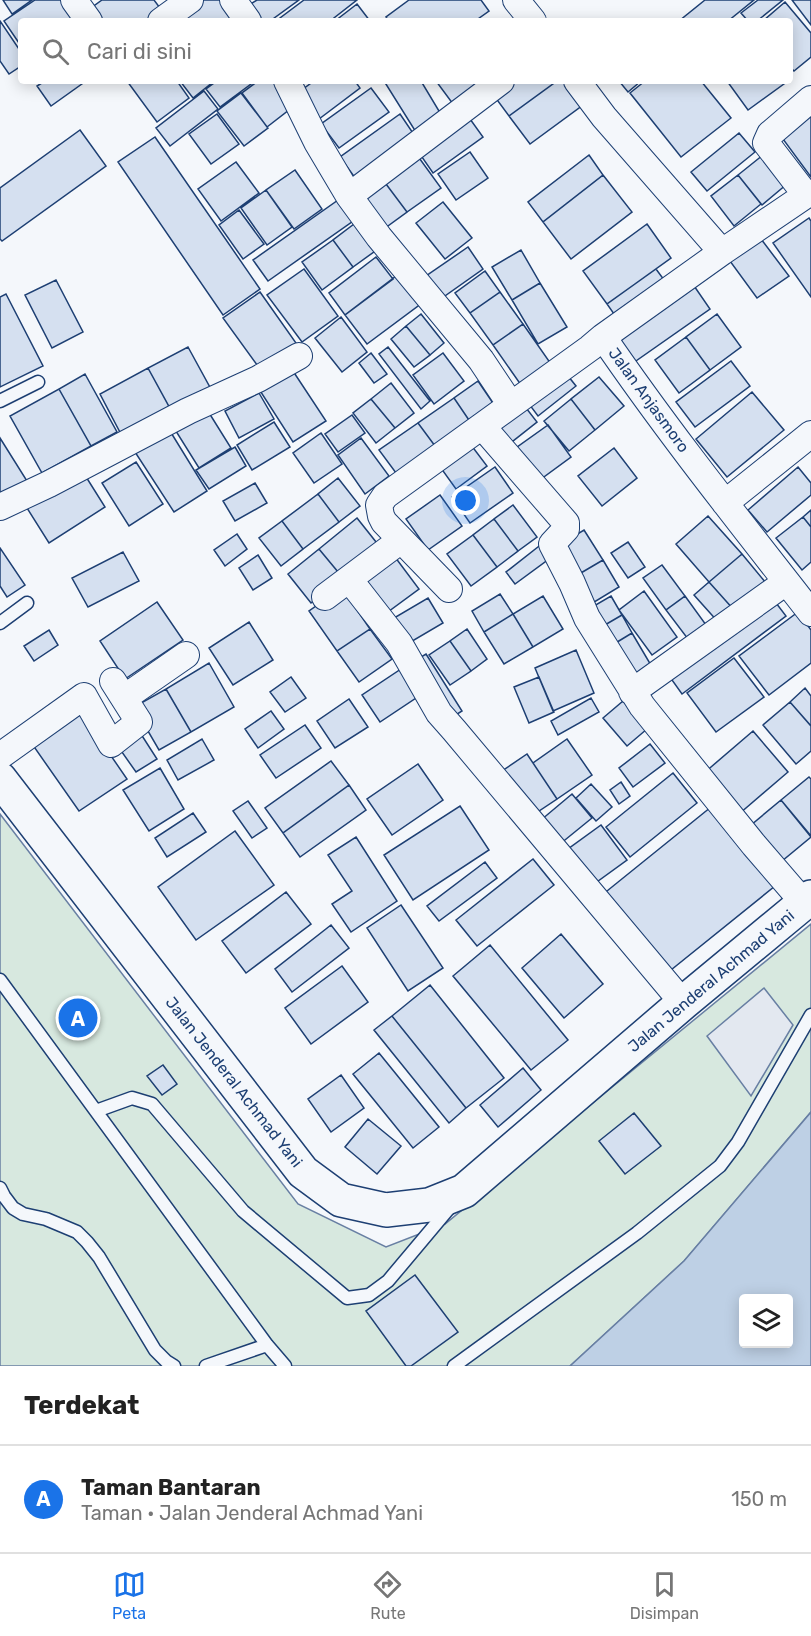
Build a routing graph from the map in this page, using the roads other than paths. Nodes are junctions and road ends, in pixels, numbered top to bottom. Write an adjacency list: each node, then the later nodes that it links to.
1 (74, 0): 5 (street)
2 (190, 0): 6 (street)
3 (232, 0): 7 (street)
4 (516, 0): 8 (street)
5 (87, 18)
6 (165, 18)
7 (246, 18)
8 (530, 18)
9 (288, 84): 13 (street)
10 (497, 84): 13 (street)
11 (579, 84): 15 (street)
12 (811, 99): 14 (street)
13 (349, 196): 20 (street)
14 (809, 198): 15 (street, Jalan Anjasmoro)
15 (722, 252): 16 (street, Jalan Anjasmoro)
16 (603, 337): 20 (street); 23 (street, Jalan Anjasmoro)
17 (299, 356): 24 (street)
18 (38, 381): 19 (lane)
19 (0, 401)
20 (511, 405): 21 (street)
21 (482, 426): 25 (street); 34 (street)
22 (811, 434): 23 (street)
23 (725, 503): 27 (street, Jalan Anjasmoro)
24 (0, 507)
25 (401, 540): 26 (street); 28 (street)
26 (349, 579): 29 (street); 39 (street)
27 (786, 582): 31 (street, Jalan Anjasmoro); 34 (street)
28 (449, 589)
29 (325, 597)
30 (27, 603): 32 (lane)
31 (811, 613)
32 (0, 622)
33 (186, 655): 35 (street)
34 (632, 692): 37 (street)
35 (0, 756)
36 (0, 779): 43 (highway, Jalan Jenderal Achmad Yani)
37 (808, 900): 39 (highway, Jalan Jenderal Achmad Yani)
38 (0, 980): 41 (lane)
39 (683, 1003): 43 (highway, Jalan Jenderal Achmad Yani)
40 (811, 1015): 48 (lane)
41 (96, 1111): 43 (lane); 44 (lane)
42 (0, 1188): 45 (lane)
43 (464, 1191)
44 (267, 1346): 46 (lane); 47 (lane)
45 (174, 1366)
46 (206, 1366)
47 (285, 1366)
48 (454, 1366)

